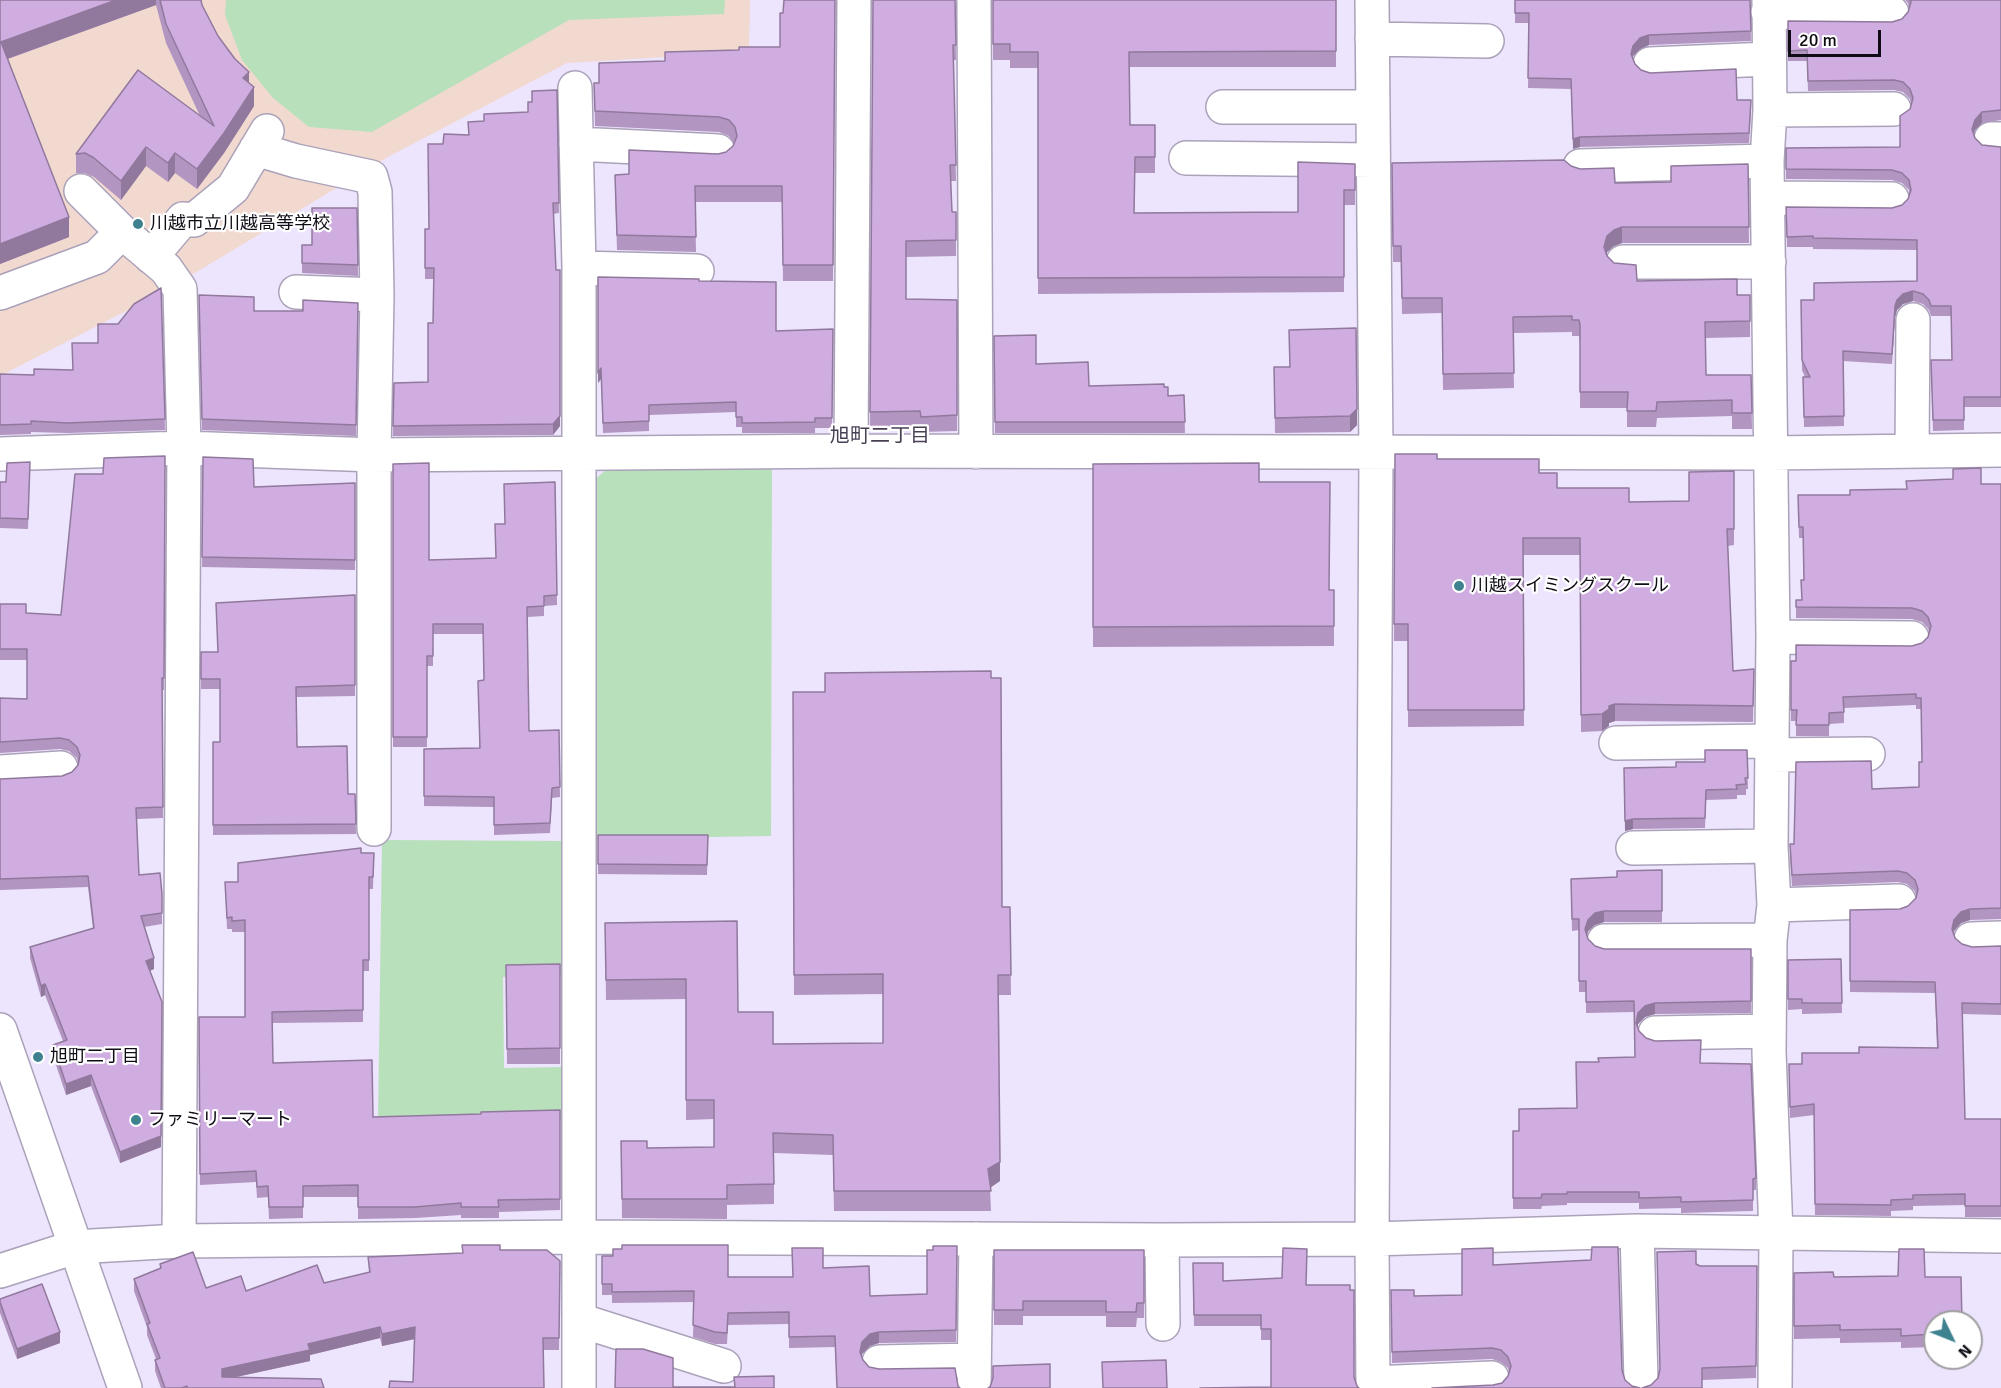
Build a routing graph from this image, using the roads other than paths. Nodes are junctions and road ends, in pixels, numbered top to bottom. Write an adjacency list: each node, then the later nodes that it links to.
1 (854, 0): 36 (street)
2 (974, 0): 38 (street)
3 (1372, 0): 6 (street)
4 (1768, 6): 5 (street); 8 (street)
5 (1892, 13)
6 (1372, 39): 7 (street); 12 (street)
7 (1487, 41)
8 (1768, 59): 9 (street); 14 (street)
9 (1650, 64)
10 (575, 88): 15 (street)
11 (1223, 107): 12 (street)
12 (1373, 107): 18 (street)
13 (1894, 109): 14 (street)
14 (1770, 110): 19 (street)
15 (576, 144): 16 (street); 28 (street)
16 (718, 151)
17 (1186, 158): 18 (street)
18 (1373, 160): 39 (street)
19 (1767, 161): 20 (street); 22 (street)
20 (1580, 166)
21 (81, 191): 24 (street)
22 (1768, 198): 23 (street); 27 (street)
23 (1892, 199)
24 (122, 232): 25 (street); 31 (street)
25 (151, 257): 32 (street); 34 (street)
26 (1623, 262): 27 (street)
27 (1769, 262): 40 (street)
28 (579, 268): 29 (street); 42 (street)
29 (697, 271)
30 (296, 292): 32 (street)
31 (0, 293)
32 (377, 296): 43 (street)
33 (1913, 320): 37 (street)
34 (184, 448): 41 (street); 43 (street); 69 (street)
35 (2001, 450): 37 (street)
36 (851, 451): 38 (street); 42 (street)
37 (1912, 451): 40 (street)
38 (976, 452): 39 (street)
39 (1376, 452): 40 (street); 67 (street)
40 (1770, 453): 44 (street)
41 (0, 454)
42 (578, 454): 43 (street); 65 (street)
43 (374, 455): 51 (street)
44 (1773, 637): 45 (street); 47 (street)
45 (1912, 638)
46 (1616, 743): 47 (street)
47 (1772, 748): 48 (street); 52 (street)
48 (1868, 754)
49 (61, 768): 50 (street)
50 (0, 772)
51 (374, 829)
52 (1771, 846): 53 (street); 55 (street)
53 (1633, 848)
54 (1899, 901): 55 (street)
55 (1774, 905): 56 (street)
56 (1770, 940): 57 (street); 59 (street)
57 (1605, 941)
58 (0, 1030): 61 (street)
59 (1769, 1031): 60 (street); 63 (street)
60 (1655, 1033)
61 (8, 1073): 70 (street)
62 (1637, 1231): 63 (street); 67 (street); 78 (street)
63 (1776, 1233): 64 (street); 82 (street)
64 (2001, 1236)
65 (578, 1237): 66 (street); 69 (street); 72 (street)
66 (976, 1239): 68 (street); 76 (street)
67 (1372, 1239): 68 (street); 79 (street)
68 (1162, 1240): 73 (street)
69 (178, 1241): 70 (street)
70 (75, 1247): 71 (street); 80 (street)
71 (0, 1271)
72 (579, 1320): 75 (street); 81 (street)
73 (1163, 1324)
74 (879, 1362): 76 (street)
75 (724, 1366)
76 (974, 1374)
77 (1492, 1378): 79 (street)
78 (1641, 1381)
79 (1373, 1385)
80 (125, 1388)
81 (579, 1388)
82 (1775, 1388)

